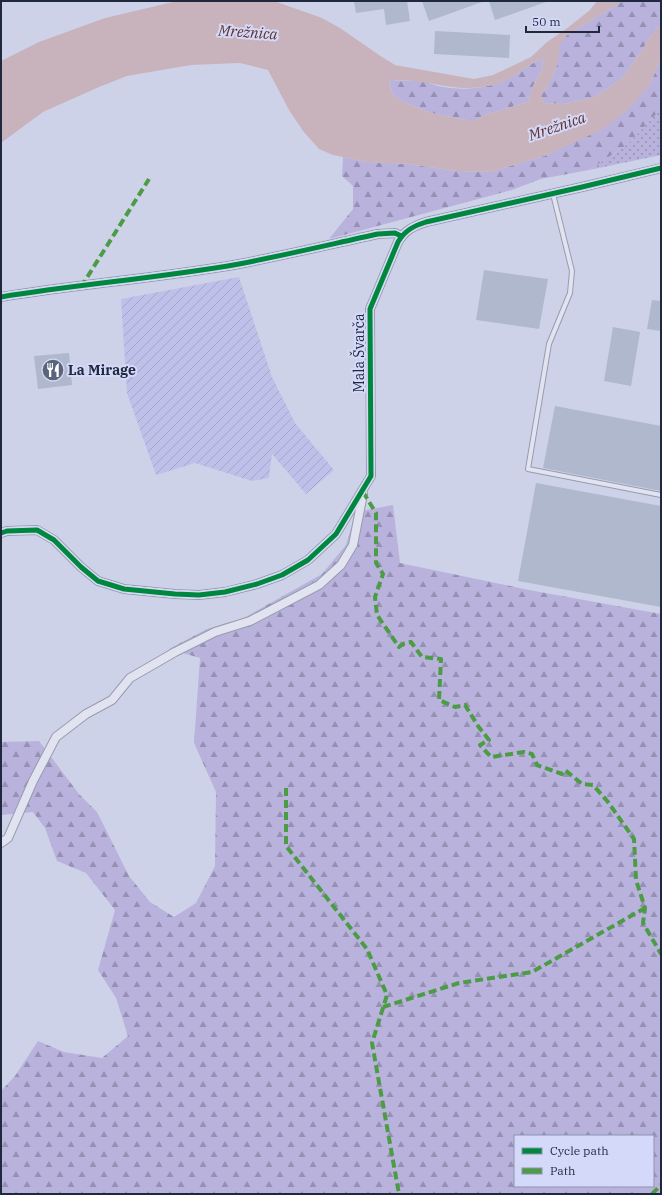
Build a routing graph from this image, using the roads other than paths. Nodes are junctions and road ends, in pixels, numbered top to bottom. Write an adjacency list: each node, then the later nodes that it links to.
1 (661, 168): 2 (street)
2 (553, 194): 3 (street); 6 (lane)
3 (401, 236): 4 (street); 5 (street, Mala Švarča)
4 (1, 297)
5 (364, 488): 7 (street, Mala Švarča); 8 (street)
6 (661, 495)
7 (1, 533)
8 (1, 843)

